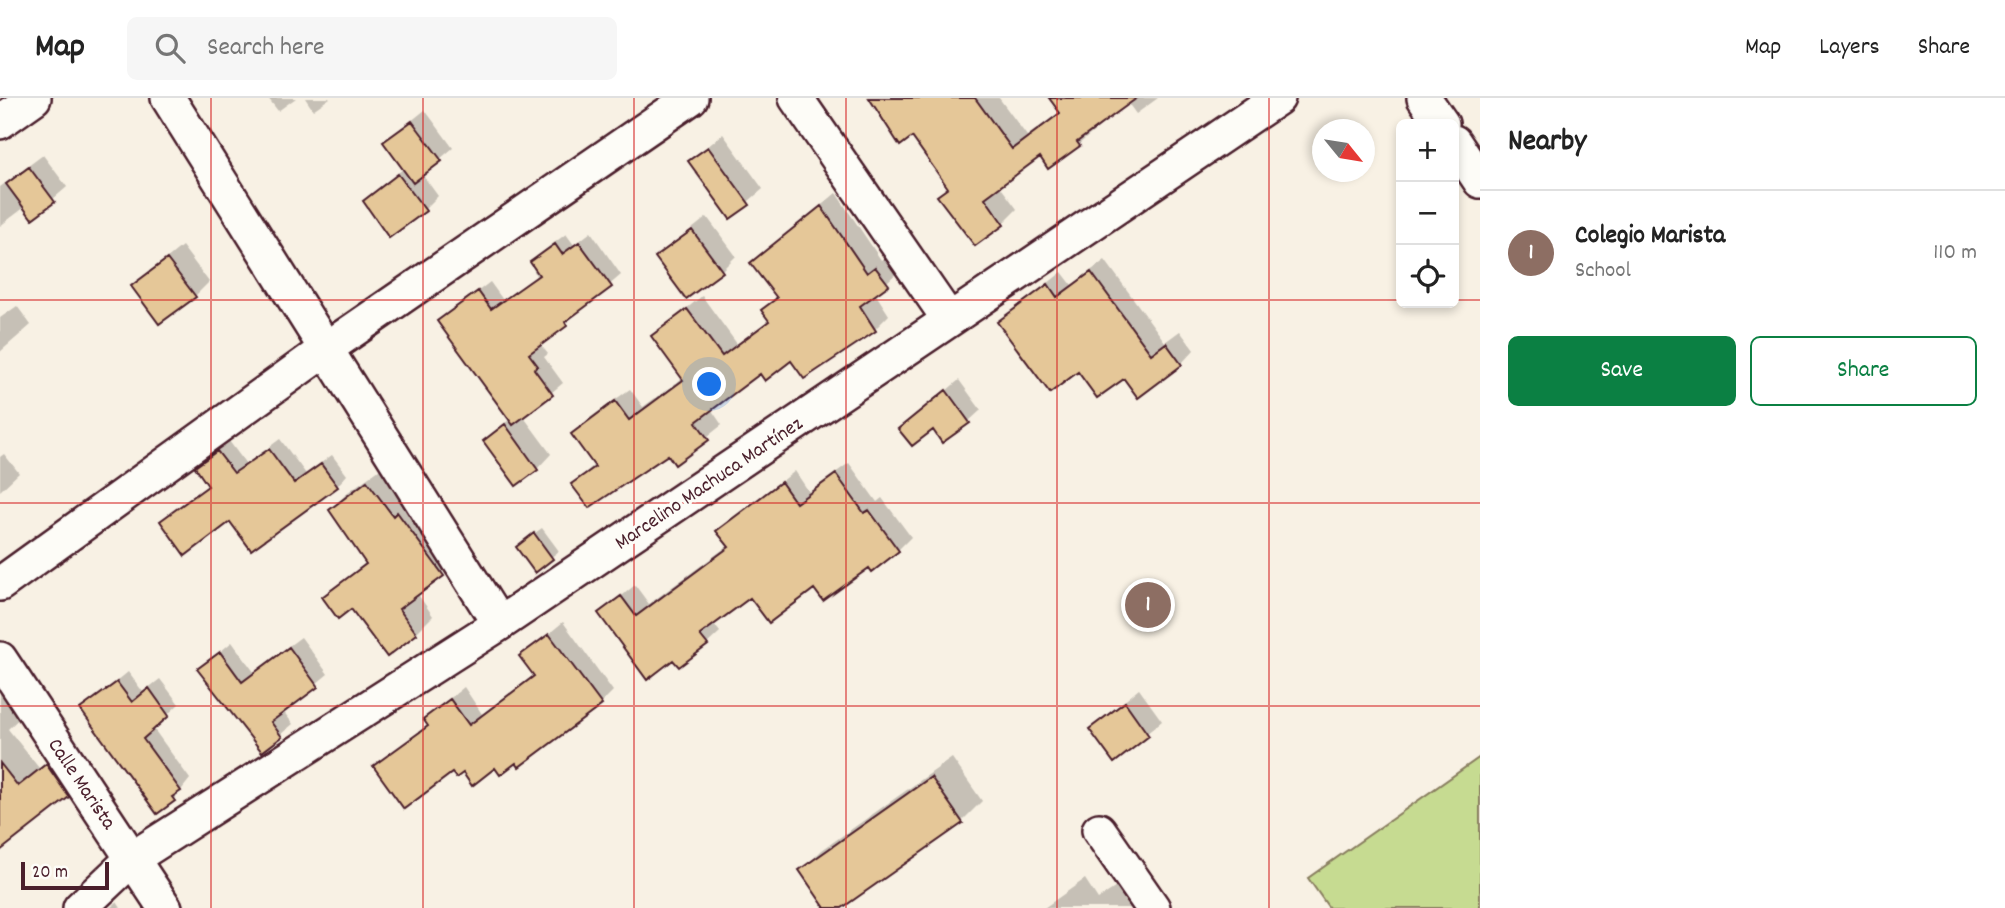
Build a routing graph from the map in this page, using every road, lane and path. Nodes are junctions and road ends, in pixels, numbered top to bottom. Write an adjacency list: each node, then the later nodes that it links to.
1 (34, 98): 8 (street)
2 (168, 98): 12 (street)
3 (691, 98): 12 (street)
4 (796, 98): 11 (street)
5 (1278, 98): 11 (street, Marcelino Machuca Martínez)
6 (1424, 98): 7 (street)
7 (1439, 119)
8 (0, 122)
9 (1459, 150): 10 (street)
10 (1480, 181)
11 (948, 318): 14 (street, Marcelino Machuca Martínez)
12 (326, 349): 13 (street); 14 (street)
13 (0, 584)
14 (499, 624): 17 (street, Marcelino Machuca Martínez)
15 (0, 659): 17 (street, Calle Marista)
16 (1099, 830): 20 (street)
17 (133, 858): 18 (street, Marcelino Machuca Martínez); 19 (street, Calle Marista)
18 (80, 908)
19 (165, 908)
20 (1153, 908)

